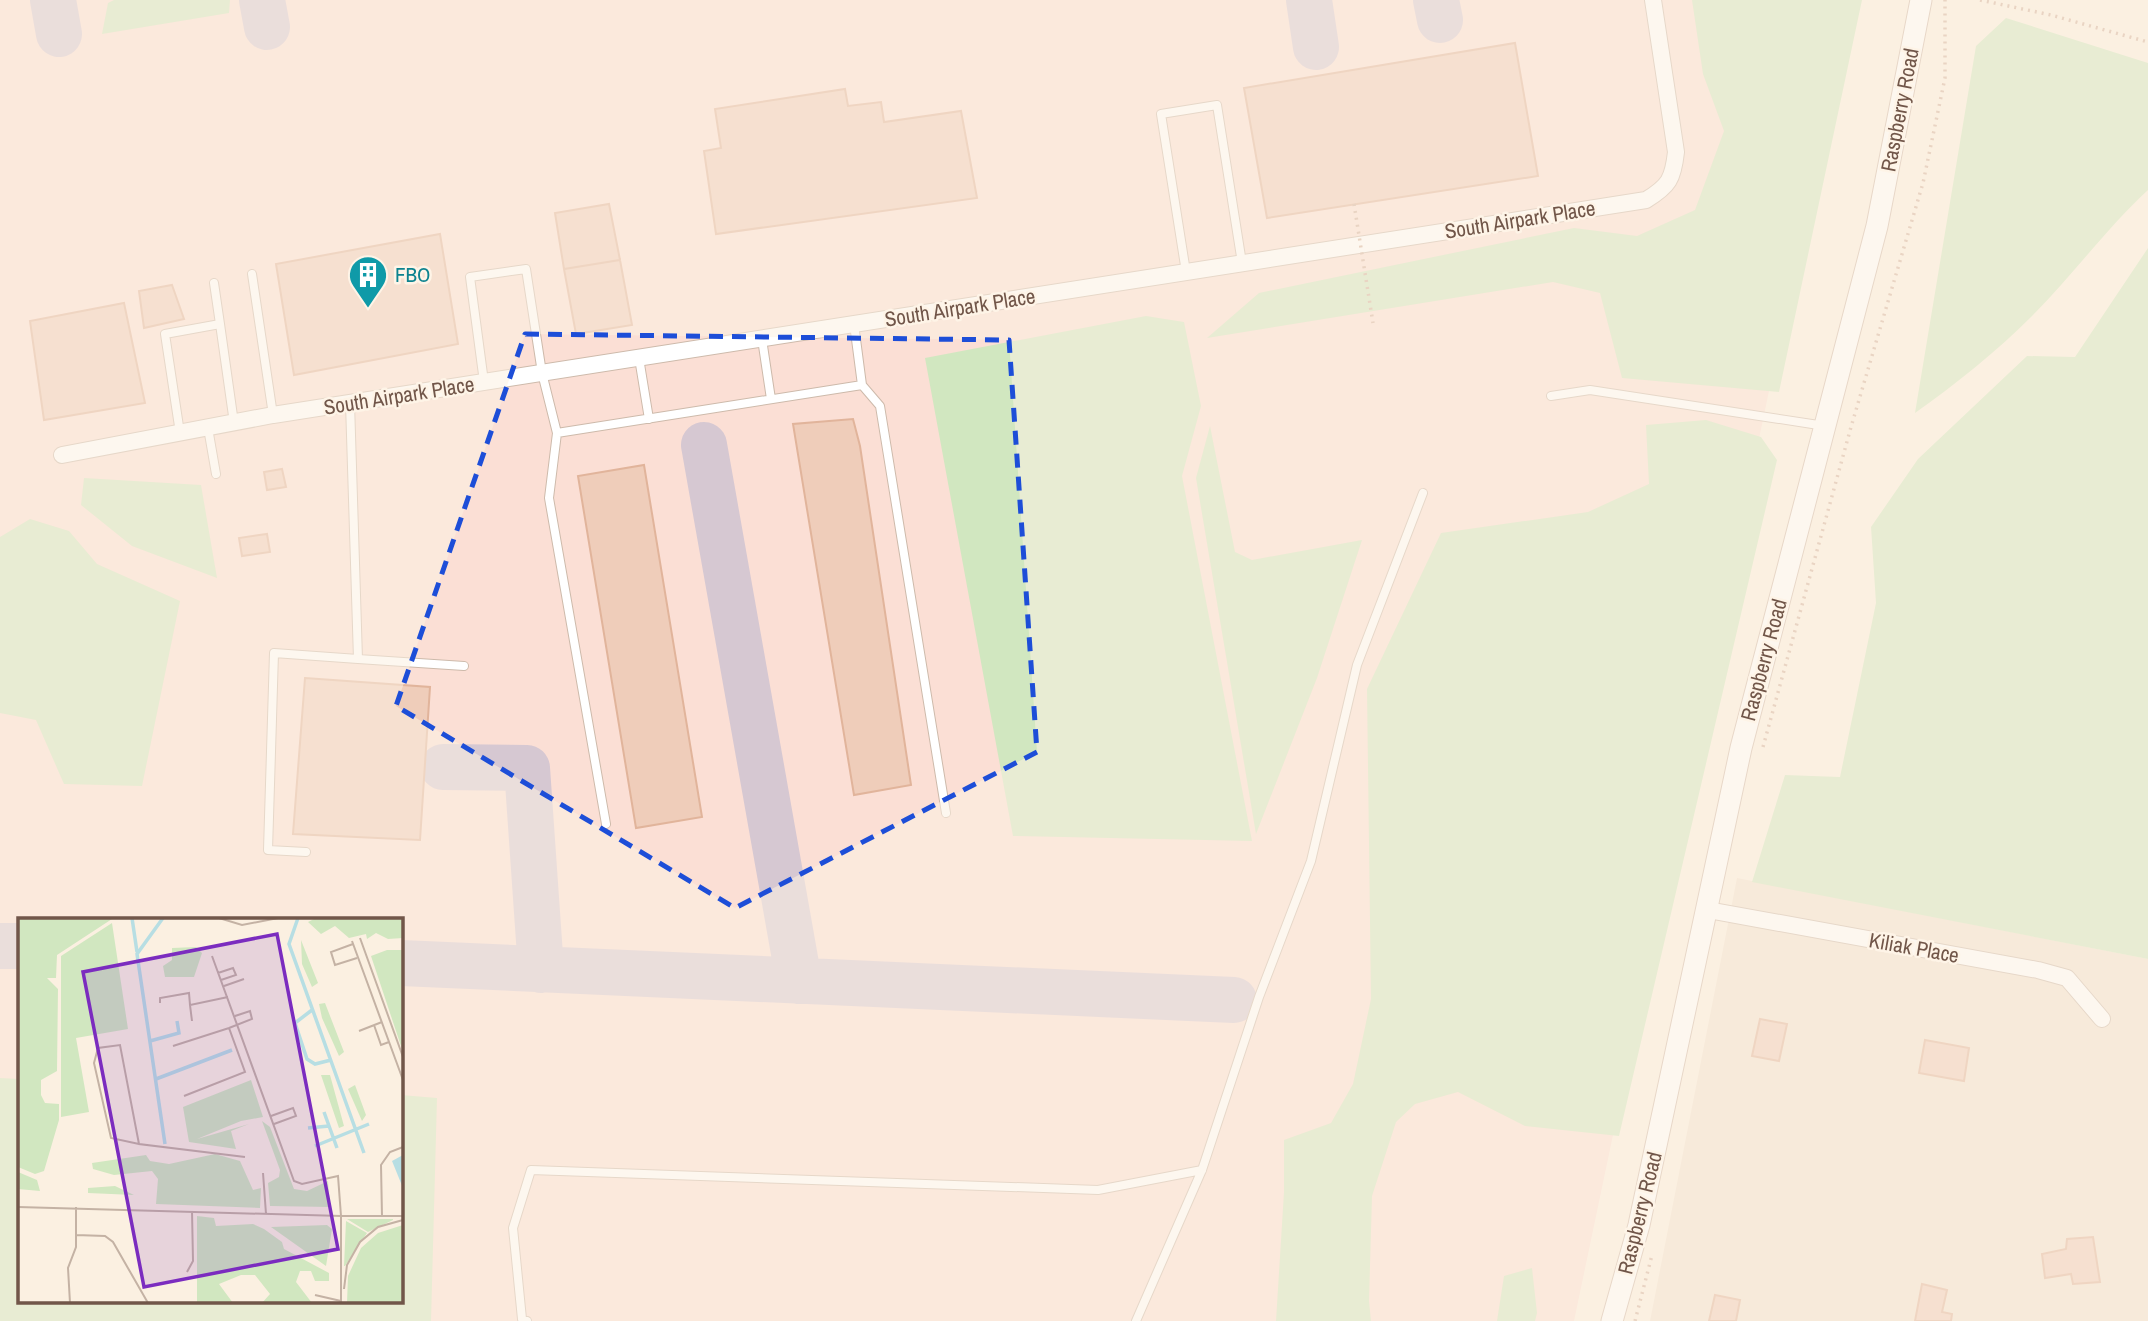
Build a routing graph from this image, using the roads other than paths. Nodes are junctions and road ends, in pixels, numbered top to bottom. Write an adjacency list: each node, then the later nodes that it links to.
1 (1653, 0): 3 (street, South Airpark Place)
2 (1921, 0): 20 (street, Raspberry Road)
3 (1242, 263): 4 (street, South Airpark Place); 4 (lane)
4 (1185, 272): 8 (street, South Airpark Place)
5 (252, 274): 17 (lane)
6 (214, 283): 7 (lane)
7 (220, 324): 19 (lane); 22 (lane)
8 (854, 324): 9 (street, South Airpark Place); 13 (lane)
9 (762, 338): 10 (street, South Airpark Place); 15 (lane)
10 (639, 358): 11 (street, South Airpark Place); 18 (lane)
11 (542, 373): 12 (street, South Airpark Place); 12 (lane); 23 (lane)
12 (484, 382): 16 (street, South Airpark Place)
13 (862, 385): 15 (lane); 29 (lane)
14 (1551, 396): 20 (lane)
15 (771, 399): 18 (lane)
16 (350, 403): 17 (street, South Airpark Place); 27 (lane)
17 (273, 415): 19 (street, South Airpark Place)
18 (649, 419): 23 (lane)
19 (234, 423): 21 (street, South Airpark Place)
20 (1825, 426): 32 (street, Raspberry Road)
21 (208, 428): 22 (street, South Airpark Place); 25 (lane)
22 (180, 433): 24 (street, South Airpark Place)
23 (557, 433): 30 (lane)
24 (62, 455)
25 (216, 474)
26 (1423, 493): 34 (lane)
27 (359, 659): 28 (lane); 31 (lane)
28 (464, 666)
29 (946, 813)
30 (606, 824)
31 (306, 852)
32 (1708, 910): 33 (street, Kiliak Place); 37 (street, Raspberry Road)
33 (2102, 1019)
34 (1202, 1170): 35 (lane); 36 (lane)
35 (527, 1321)
36 (1136, 1321)
37 (1612, 1321)

